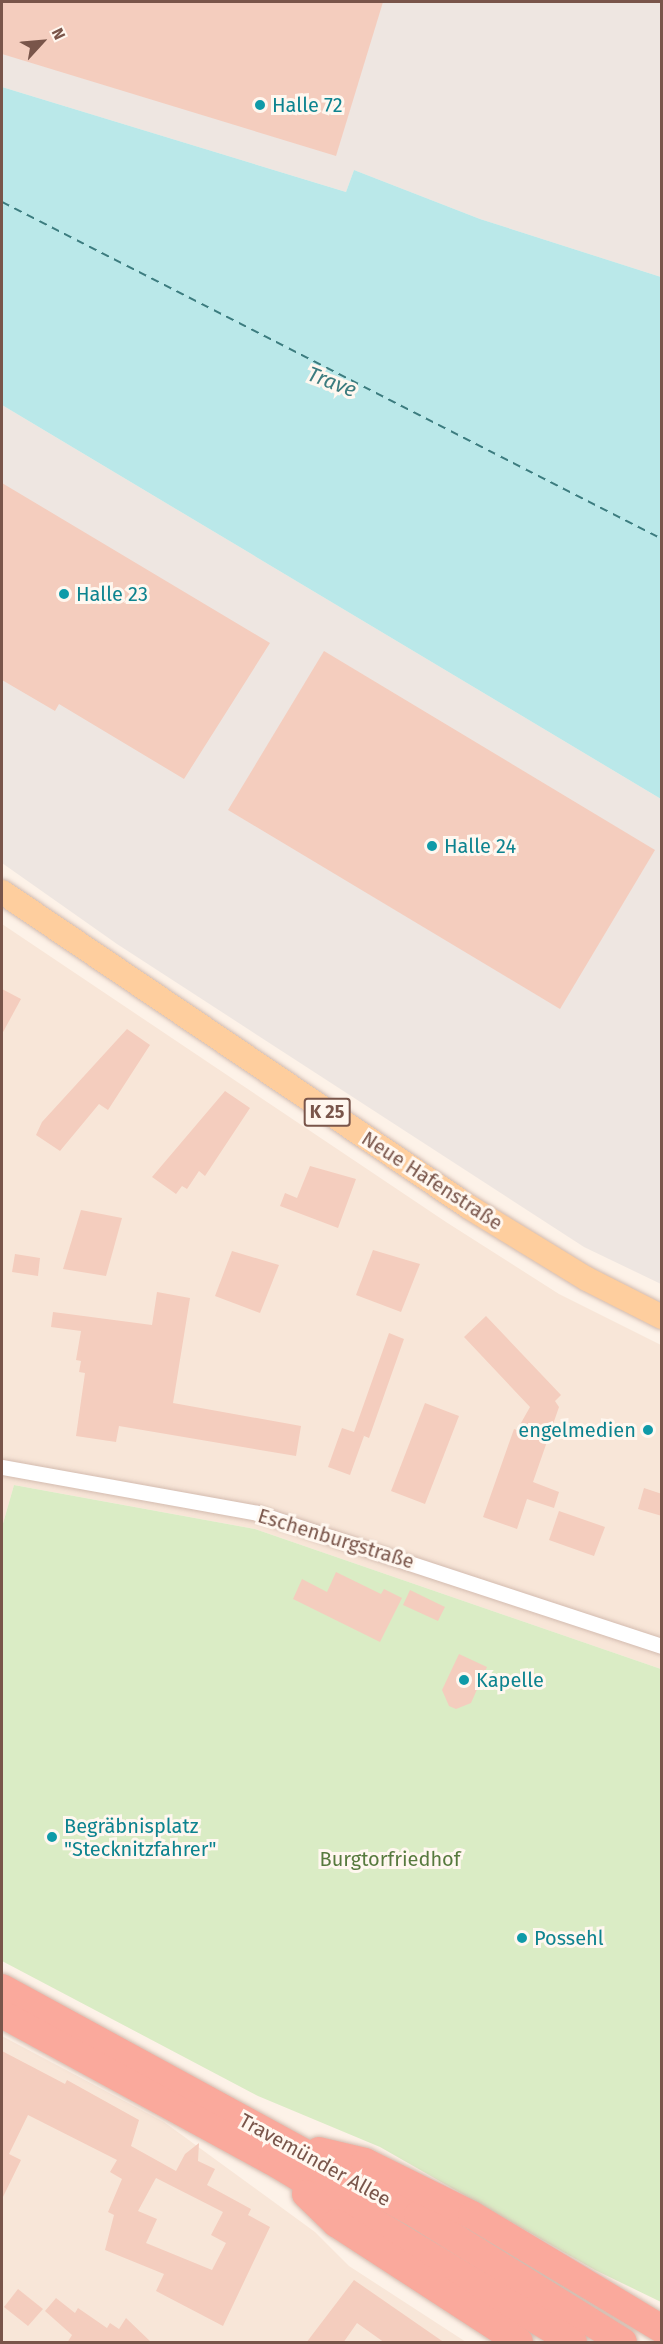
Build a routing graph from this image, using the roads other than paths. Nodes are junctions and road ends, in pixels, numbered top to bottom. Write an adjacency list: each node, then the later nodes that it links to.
1 (2, 892): 2 (main road, Neue Hafenstraße / K 25)
2 (662, 1317)
3 (2, 1469): 4 (street, Eschenburgstraße)
4 (662, 1646)
5 (2, 1988): 7 (highway, Travemünder Allee)
6 (2, 2014): 7 (highway, Travemünder Allee)
7 (277, 2152): 8 (highway); 9 (highway); 10 (highway, Travemünder Allee); 11 (highway, Travemünder Allee)
8 (662, 2329)
9 (519, 2343)
10 (573, 2343)
11 (623, 2343)

